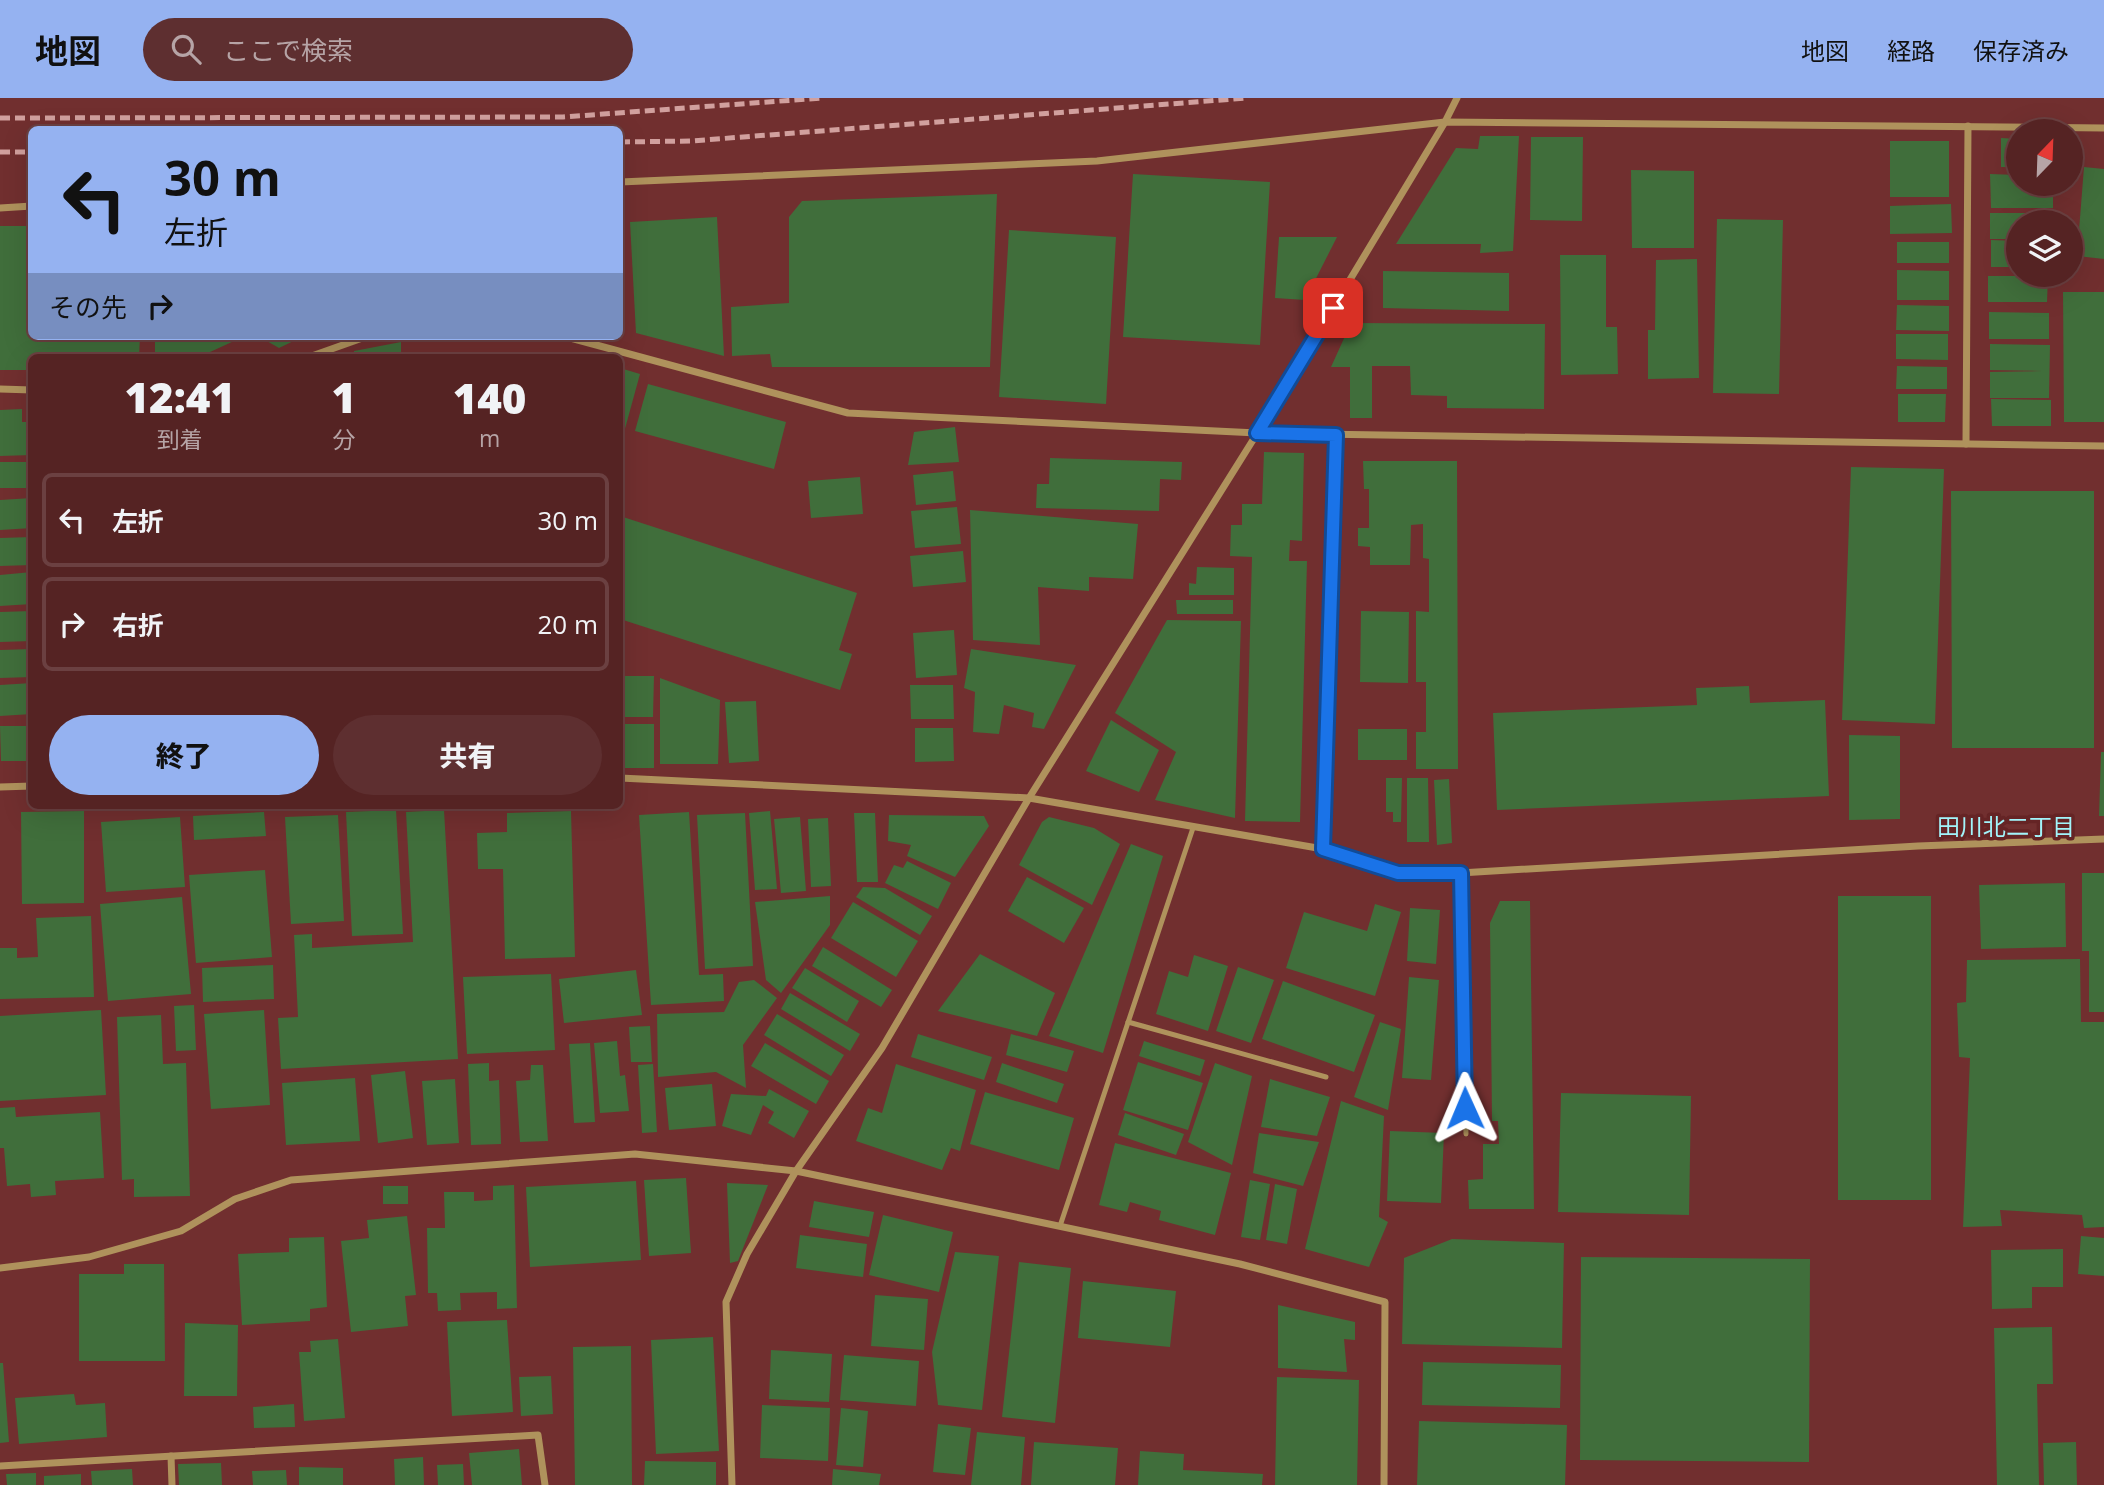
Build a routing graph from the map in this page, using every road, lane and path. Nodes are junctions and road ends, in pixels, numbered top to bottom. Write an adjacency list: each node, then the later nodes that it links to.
1 (1457, 98): 2 (street)
2 (1445, 122): 3 (street); 5 (street); 13 (street)
3 (1968, 127): 4 (street); 15 (street)
4 (2104, 128)
5 (623, 182)
6 (28, 206): 7 (street)
7 (0, 208)
8 (360, 340): 10 (street)
9 (578, 340): 13 (street)
10 (334, 353)
11 (0, 389): 12 (street)
12 (28, 390)
13 (1257, 433): 14 (street); 20 (street)
14 (1336, 435): 15 (street); 23 (street)
15 (1966, 444): 16 (street)
16 (2104, 446)
17 (623, 778): 20 (street)
18 (28, 786): 19 (street)
19 (0, 787)
20 (1030, 799): 21 (street); 28 (street)
21 (1193, 828): 23 (street); 25 (lane)
22 (2104, 839): 24 (street)
23 (1323, 849): 24 (street)
24 (1461, 873): 27 (lane)
25 (1128, 1022): 26 (lane); 29 (lane)
26 (1326, 1077)
27 (1466, 1134)
28 (796, 1171): 29 (street); 30 (street); 35 (street)
29 (1060, 1226): 36 (street)
30 (0, 1268)
31 (171, 1456): 32 (street); 33 (street); 34 (street)
32 (0, 1466)
33 (172, 1485)
34 (545, 1485)
35 (732, 1485)
36 (1384, 1485)

